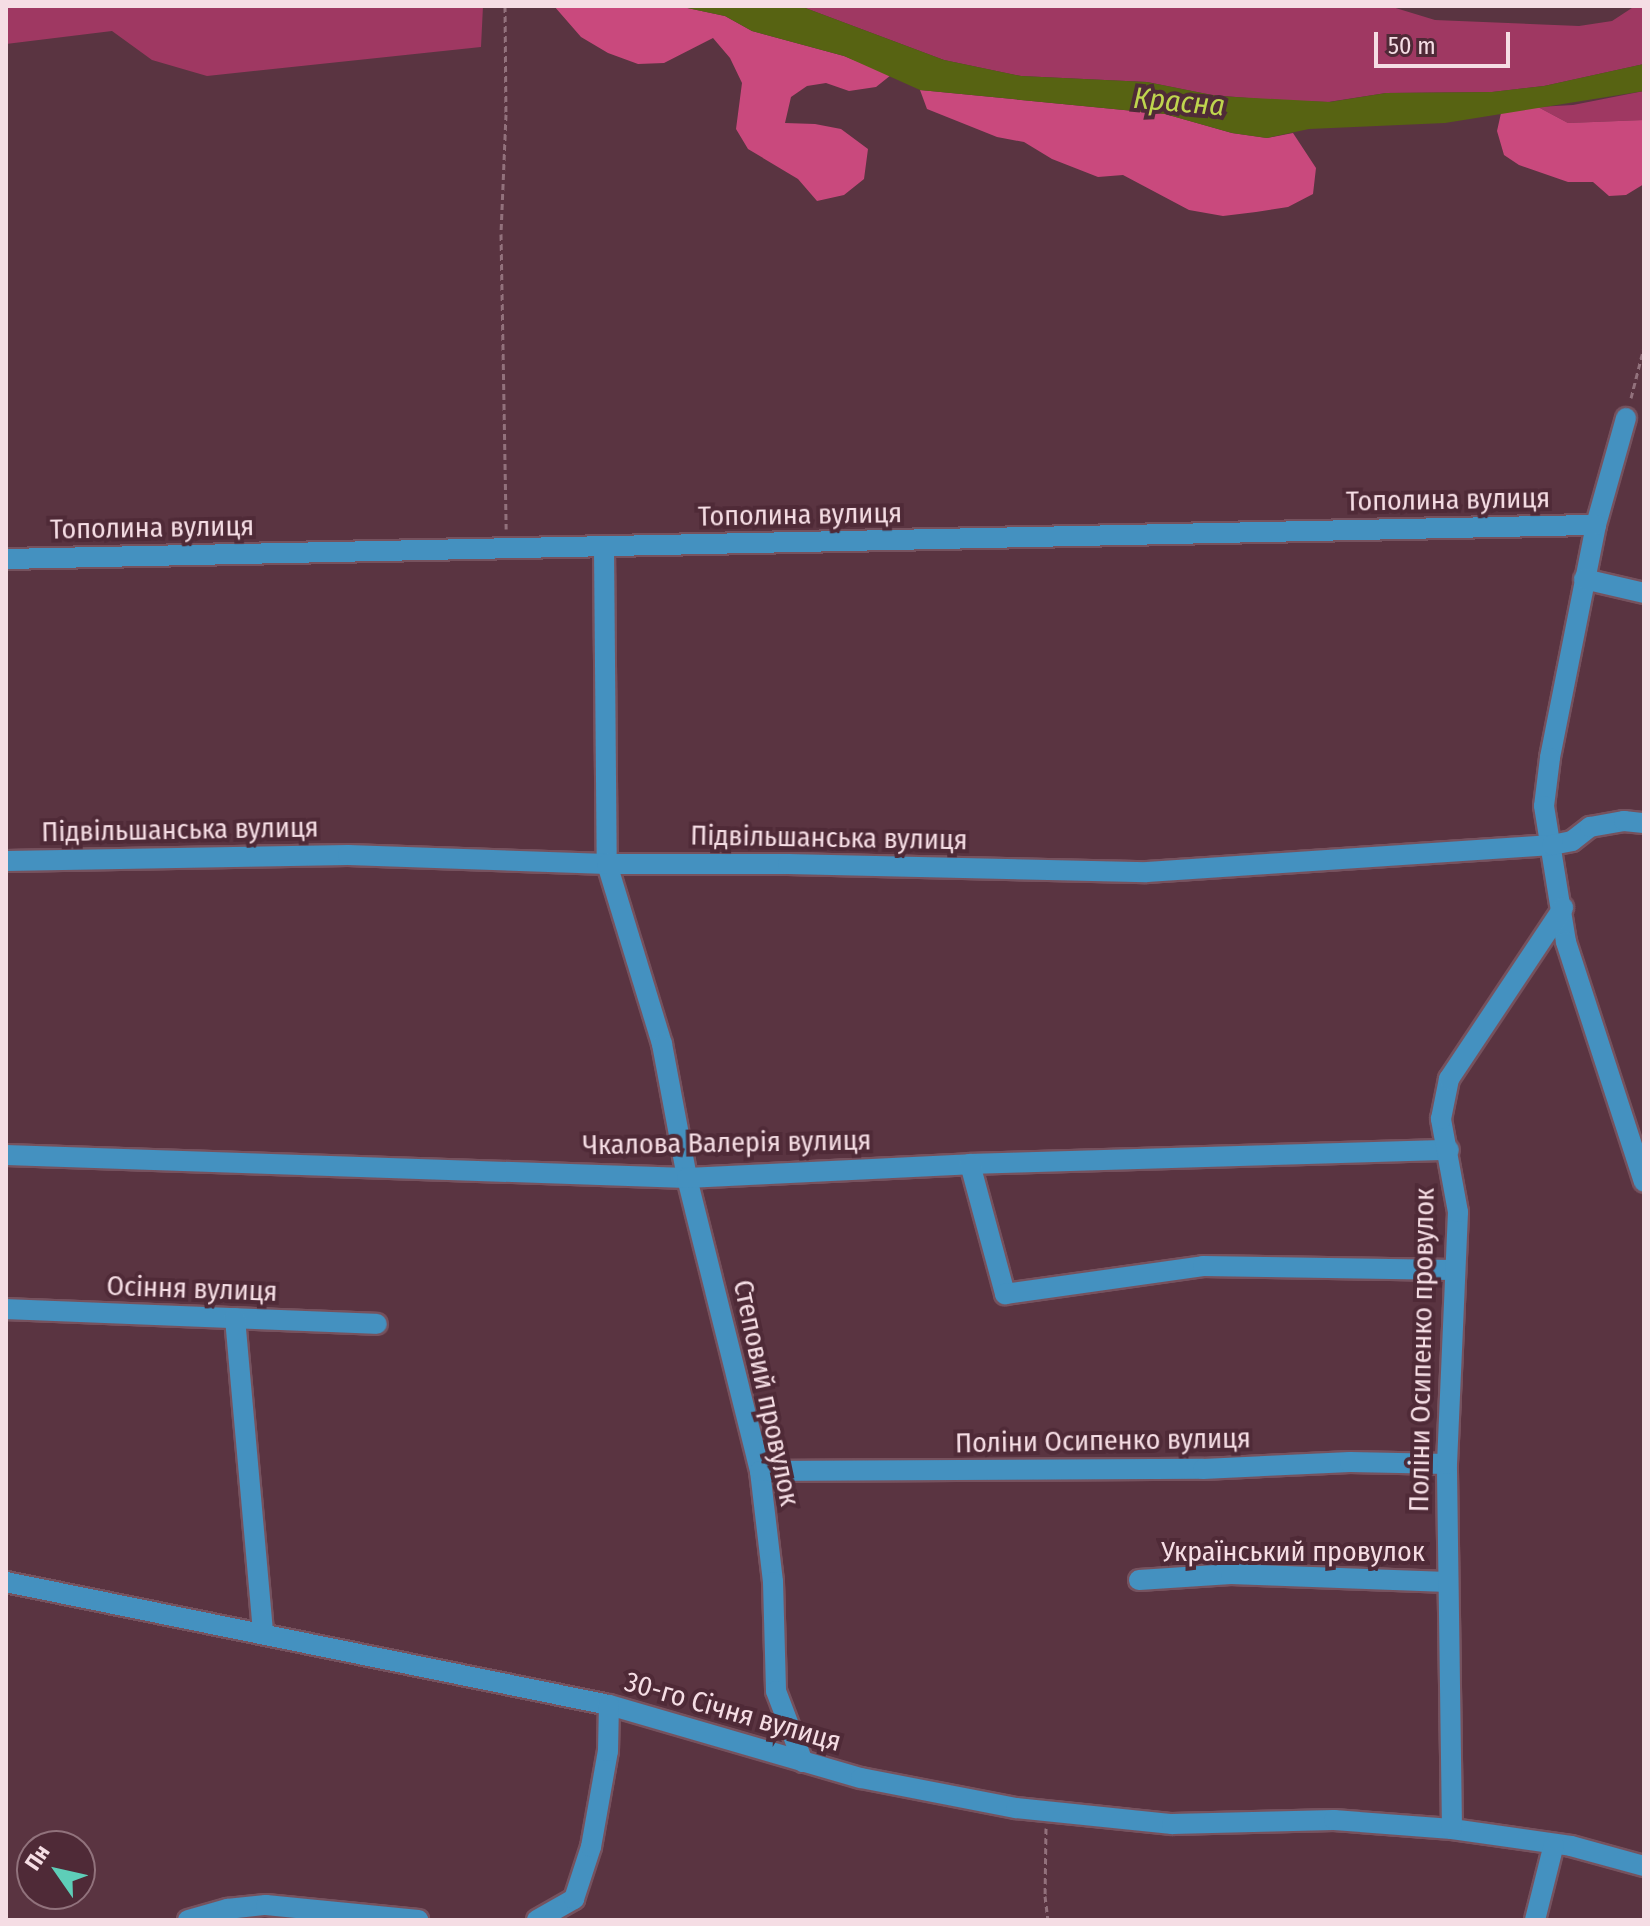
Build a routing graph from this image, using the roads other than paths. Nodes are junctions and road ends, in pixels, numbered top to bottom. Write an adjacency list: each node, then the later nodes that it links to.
1 (1626, 418): 2 (street)
2 (1596, 525): 3 (street, Тополина вулиця); 5 (street)
3 (604, 548): 4 (street, Тополина вулиця); 10 (street, Степовий провулок)
4 (6, 559)
5 (1584, 579): 6 (street); 8 (street)
6 (1644, 593)
7 (1644, 823): 8 (street, Підвільшанська вулиця)
8 (1552, 845): 10 (street, Підвільшанська вулиця); 11 (street)
9 (6, 861): 10 (street, Підвільшанська вулиця)
10 (607, 864): 15 (street, Степовий провулок)
11 (1563, 908): 12 (street, Поліни Осипенко провулок); 16 (street)
12 (1449, 1150): 14 (street, Чкалова Валерія вулиця); 17 (street, Поліни Осипенко провулок)
13 (6, 1155): 15 (street, Чкалова Валерія вулиця)
14 (970, 1164): 15 (street, Чкалова Валерія вулиця); 17 (street)
15 (687, 1178): 22 (street, Степовий провулок)
16 (1644, 1182)
17 (1453, 1270): 21 (street, Поліни Осипенко провулок)
18 (6, 1309): 19 (street, Осіння вулиця)
19 (235, 1318): 20 (street, Осіння вулиця); 26 (street)
20 (377, 1324)
21 (1447, 1464): 22 (street, Поліни Осипенко вулиця); 25 (street, Поліни Осипенко провулок)
22 (760, 1471): 28 (street, Степовий провулок)
23 (1139, 1580): 25 (street, Український провулок)
24 (6, 1582): 26 (street, 30-го Січня вулиця)
25 (1448, 1582): 29 (street, Поліни Осипенко провулок)
26 (263, 1634): 27 (street, 30-го Січня вулиця)
27 (609, 1705): 28 (street, 30-го Січня вулиця); 34 (street)
28 (803, 1762): 29 (street, 30-го Січня вулиця)
29 (1452, 1829): 30 (street, 30-го Січня вулиця)
30 (1554, 1844): 31 (street, 30-го Січня вулиця); 35 (street)
31 (1644, 1866)
32 (188, 1920): 33 (street)
33 (418, 1920)
34 (537, 1920)
35 (1535, 1920)

